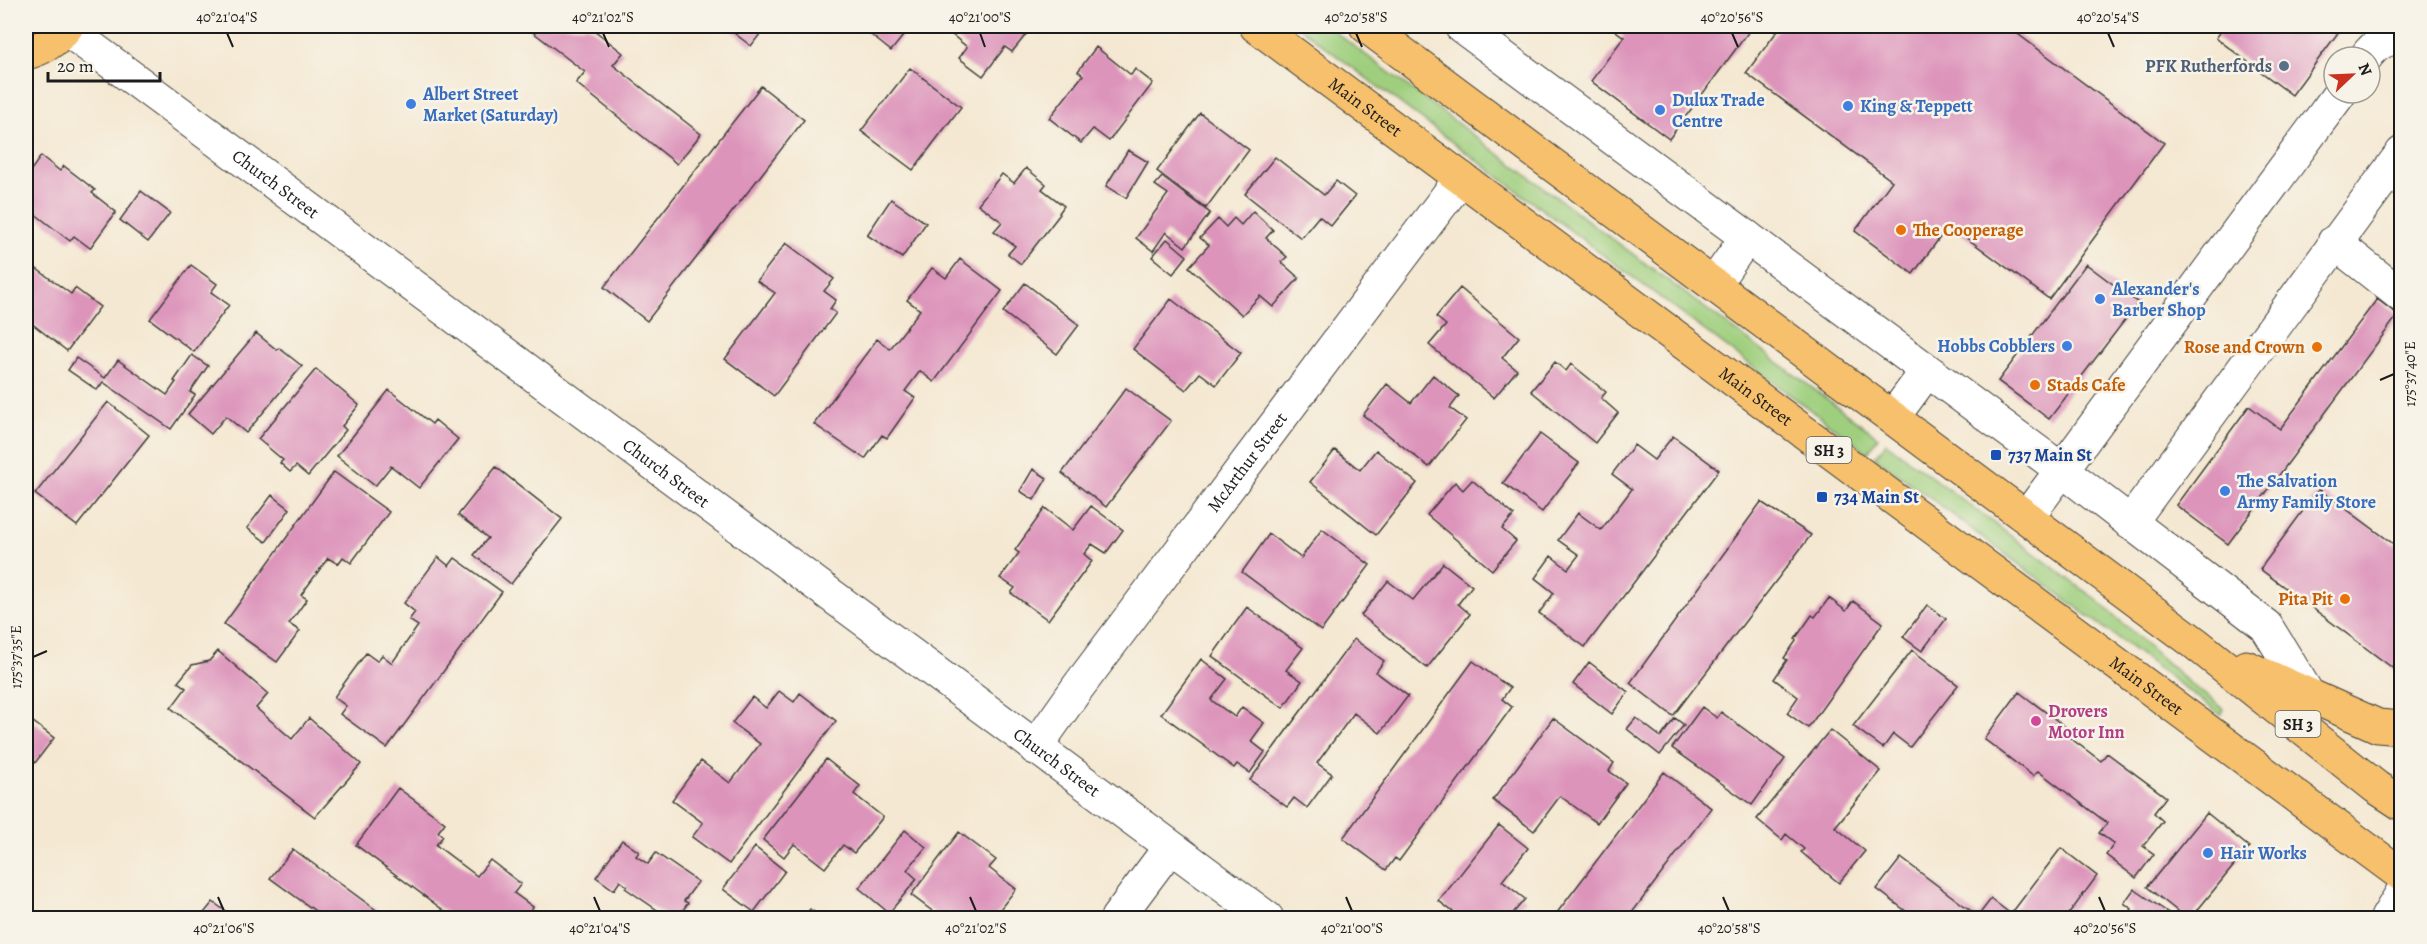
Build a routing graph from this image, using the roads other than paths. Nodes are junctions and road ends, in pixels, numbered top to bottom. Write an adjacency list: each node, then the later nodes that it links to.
1 (1256, 26): 10 (main road, Main Street / SH 3)
2 (1366, 26): 13 (main road, SH 3)
3 (1461, 26): 11 (street)
4 (66, 27): 7 (main road); 23 (street, Church Street)
5 (2402, 37): 6 (street)
6 (2378, 45)
7 (26, 53)
8 (2331, 105): 17 (street)
9 (2402, 153): 12 (street)
10 (1461, 178): 23 (street, McArthur Street); 26 (main road, Main Street / SH 3)
11 (1747, 237): 13 (street); 15 (street)
12 (2334, 242): 14 (street); 19 (street)
13 (1714, 284): 16 (main road, SH 3)
14 (2402, 296)
15 (1927, 371): 16 (street); 17 (street)
16 (1893, 417): 18 (main road, SH 3)
17 (2062, 470): 18 (street); 19 (street)
18 (2027, 517): 20 (main road, SH 3)
19 (2130, 523): 21 (street)
20 (2195, 643): 21 (main road); 24 (main road, SH 3)
21 (2309, 696): 22 (main road)
22 (2402, 728)
23 (1035, 748): 25 (street, Church Street)
24 (2402, 804)
25 (1170, 847): 28 (street); 29 (street, Church Street)
26 (2402, 875)
27 (2402, 893): 30 (street)
28 (1117, 918)
29 (1267, 918)
30 (2387, 918)

